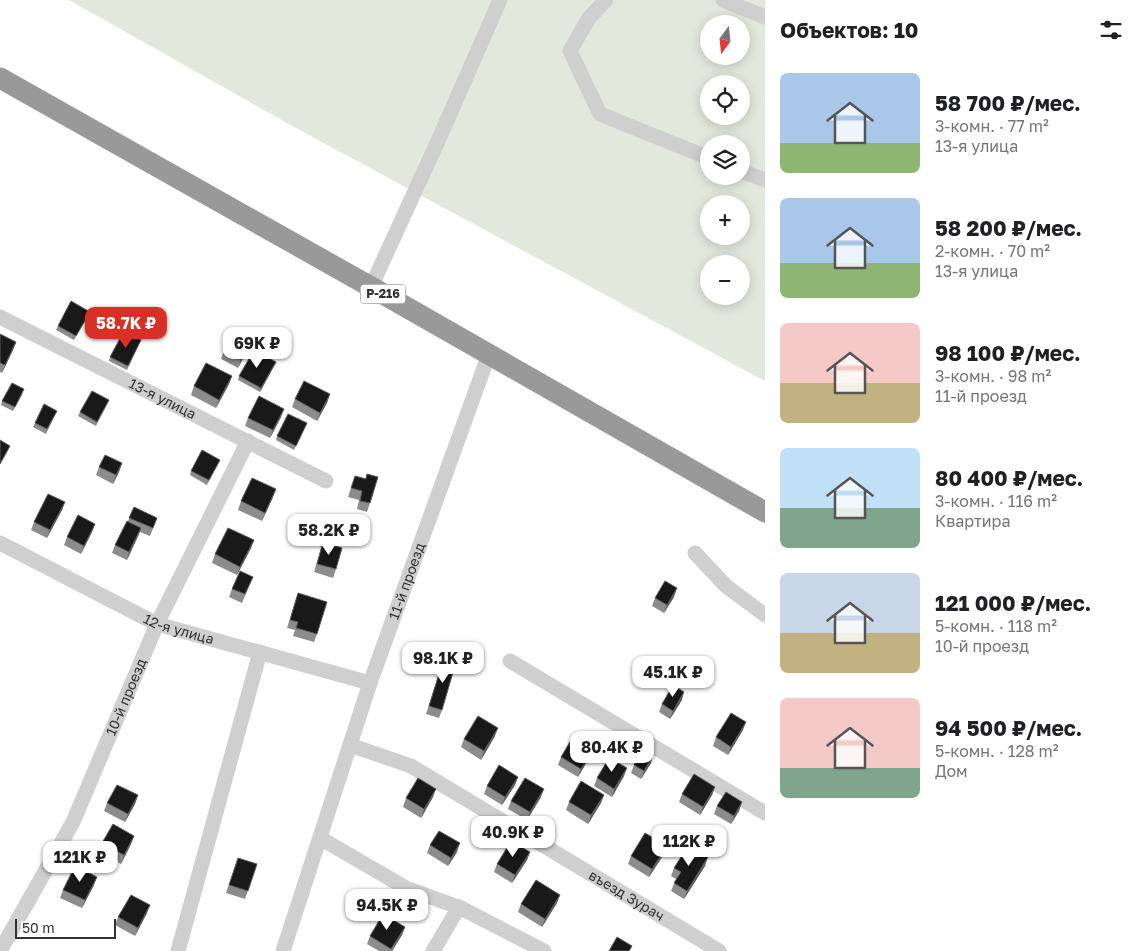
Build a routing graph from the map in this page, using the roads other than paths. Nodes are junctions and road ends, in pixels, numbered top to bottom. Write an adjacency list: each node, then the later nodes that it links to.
1 (500, 0): 9 (street)
2 (606, 0): 6 (street)
3 (723, 0): 4 (street)
4 (765, 17)
5 (0, 78): 9 (highway, Р-216)
6 (700, 154)
7 (750, 174): 8 (street)
8 (765, 180)
9 (371, 287): 11 (highway, Р-216)
10 (0, 317): 12 (street, 13-я улица)
11 (489, 354): 14 (highway, Р-216); 21 (street, 11-й проезд)
12 (248, 441): 13 (street, 13-я улица); 18 (street, 10-й проезд)
13 (326, 481)
14 (765, 512)
15 (0, 543): 18 (street, 12-я улица)
16 (694, 553): 17 (street)
17 (765, 614)
18 (157, 624): 19 (street, 12-я улица); 26 (street, 10-й проезд)
19 (260, 652): 21 (street, 12-я улица); 27 (street)
20 (510, 662): 23 (street)
21 (370, 683): 22 (street, 11-й проезд)
22 (350, 744): 24 (street, 11-й проезд); 31 (street, въезд Зурач)
23 (765, 812)
24 (320, 838): 25 (street); 28 (street, 11-й проезд)
25 (459, 907): 29 (street); 30 (street)
26 (0, 951)
27 (178, 951)
28 (283, 951)
29 (433, 951)
30 (544, 951)
31 (719, 951)

